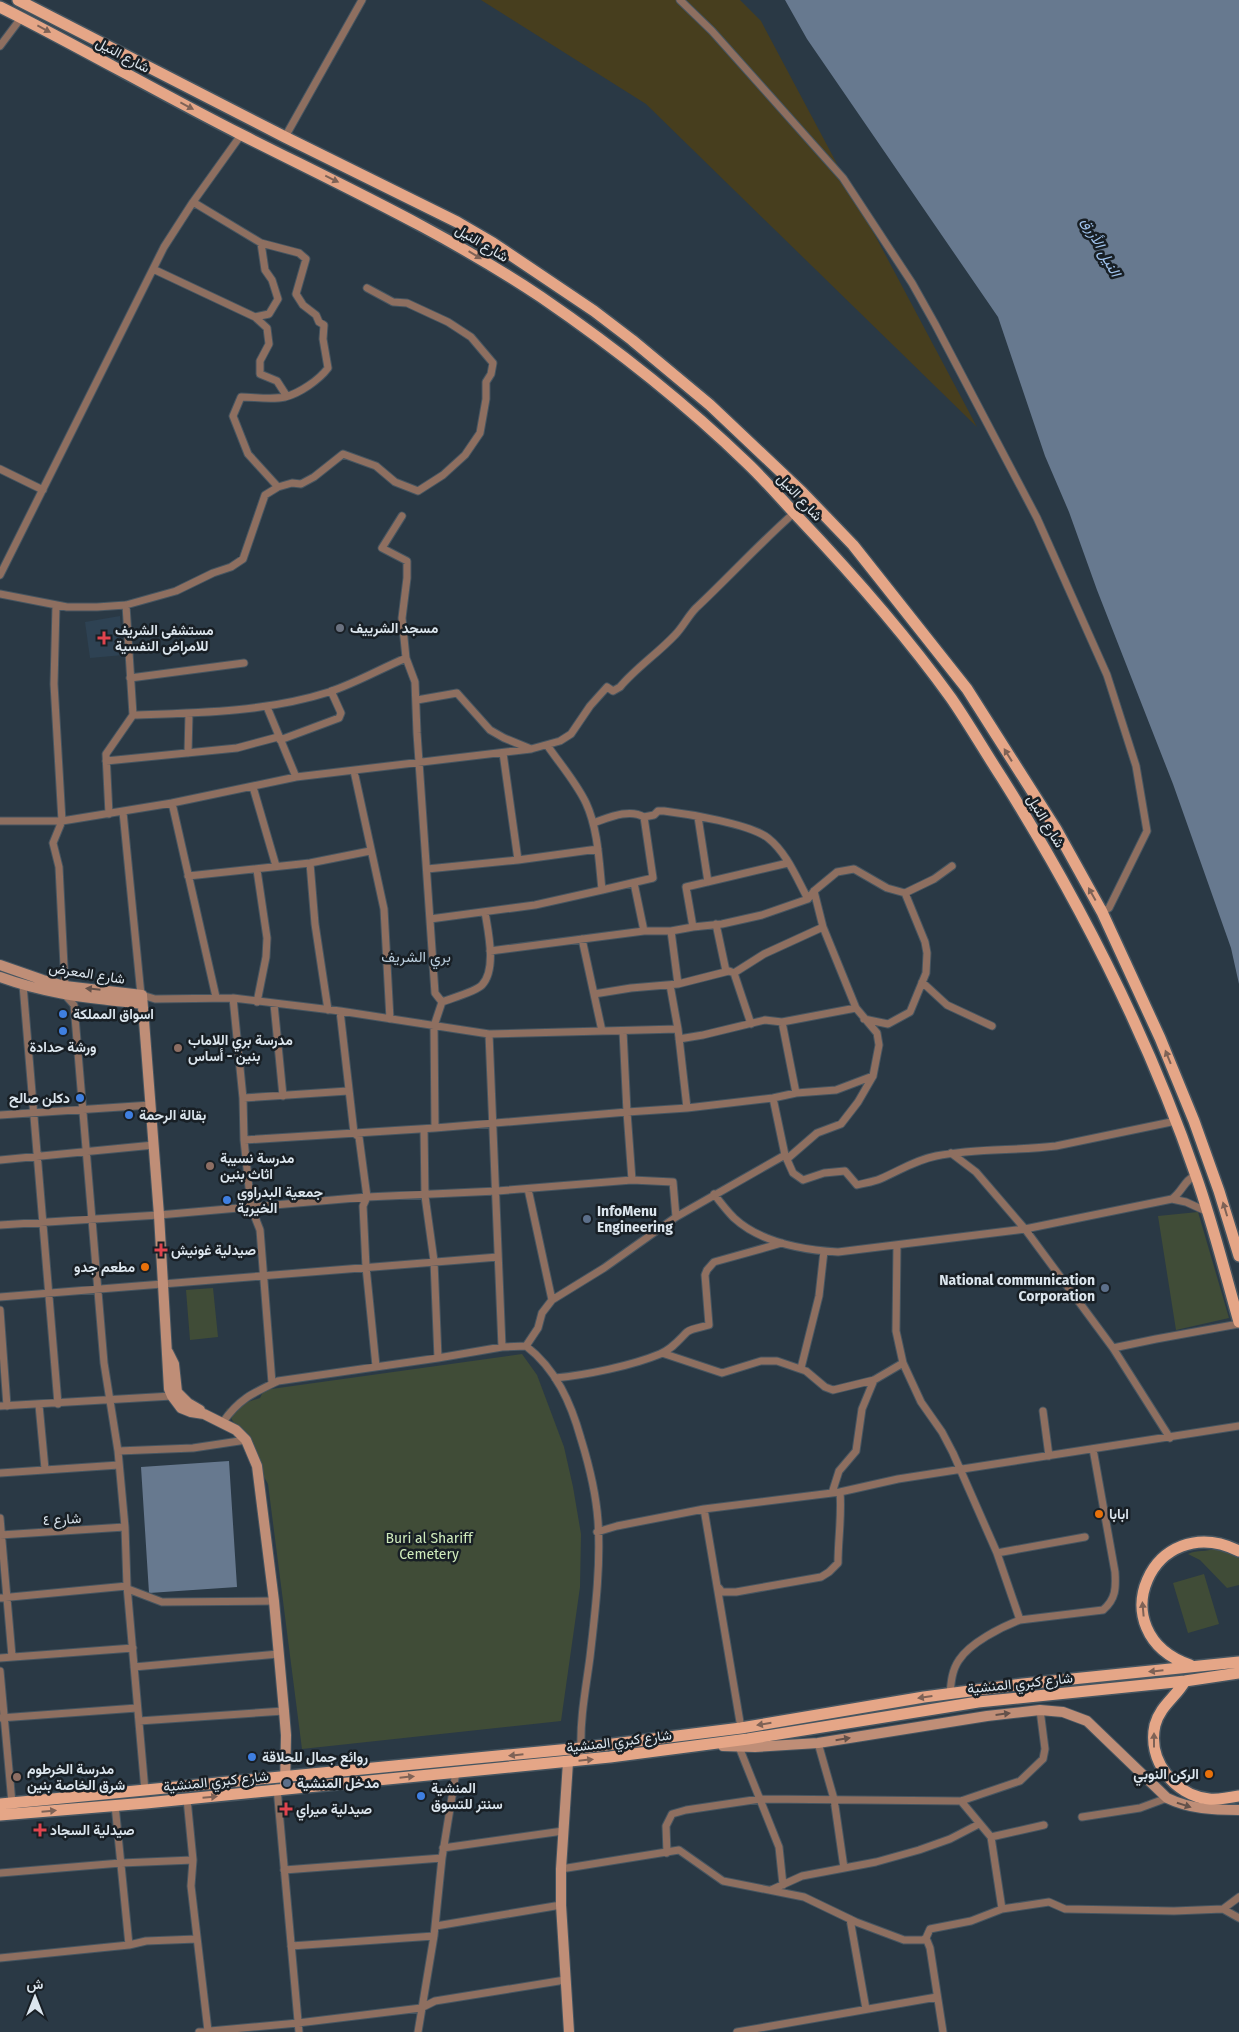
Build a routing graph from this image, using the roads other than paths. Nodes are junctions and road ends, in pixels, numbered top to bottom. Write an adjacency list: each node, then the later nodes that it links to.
1 (18, 0): 8 (main road, شارع النيل)
2 (362, 0): 8 (street)
3 (680, 0): 75 (street)
4 (0, 7): 5 (main road, شارع النيل)
5 (21, 18): 6 (street); 7 (main road, شارع النيل, one-way to 7)
6 (0, 46)
7 (241, 135): 9 (street); 18 (main road, شارع النيل, one-way to 18)
8 (285, 138): 20 (main road, شارع النيل)
9 (193, 202): 10 (street); 11 (street)
10 (261, 243): 13 (street); 14 (street)
11 (153, 269): 13 (street); 17 (street)
12 (367, 288): 16 (street)
13 (255, 317): 14 (street)
14 (284, 397): 16 (street)
15 (0, 469): 17 (street)
16 (278, 487): 26 (street)
17 (42, 490): 23 (street)
18 (794, 513): 21 (main road, شارع النيل); 37 (street)
19 (402, 516): 28 (street)
20 (860, 553): 21 (main road); 22 (main road, شارع النيل)
21 (845, 567): 24 (main road, شارع النيل)
22 (876, 575): 24 (main road); 54 (main road, شارع النيل, one-way to 22)
23 (0, 576)
24 (862, 586): 55 (main road, شارع النيل)
25 (0, 594): 27 (street)
26 (126, 605): 27 (street); 30 (street)
27 (56, 606): 52 (street)
28 (406, 658): 31 (street); 32 (street)
29 (244, 663): 30 (street)
30 (130, 678): 35 (street)
31 (331, 691): 33 (street); 36 (street)
32 (417, 700): 38 (street); 42 (street)
33 (267, 707): 34 (street); 36 (street)
34 (189, 713): 35 (street); 39 (street)
35 (133, 715): 41 (street)
36 (279, 738): 39 (street); 44 (street)
37 (547, 745): 38 (street); 53 (street)
38 (531, 749): 40 (street)
39 (188, 753): 41 (street)
40 (503, 753): 42 (street); 59 (street)
41 (106, 761): 48 (street)
42 (420, 763): 43 (street); 65 (street)
43 (354, 771): 44 (street); 57 (street)
44 (296, 777): 45 (street)
45 (252, 787): 46 (street); 63 (street)
46 (172, 804): 47 (street); 67 (street)
47 (123, 812): 48 (street); 94 (street)
48 (109, 814): 52 (street)
49 (644, 817): 50 (street); 53 (street); 69 (street)
50 (698, 817): 62 (street); 68 (street)
51 (0, 821): 52 (street)
52 (62, 822): 91 (street)
53 (593, 823): 56 (street)
54 (1056, 829): 55 (main road); 58 (main road, شارع النيل)
55 (1038, 836): 60 (main road, شارع النيل)
56 (598, 849): 59 (street); 70 (street)
57 (370, 851): 61 (street); 102 (street)
58 (1070, 856): 60 (main road); 75 (main road, شارع النيل, one-way to 58)
59 (518, 860): 65 (street)
60 (1054, 862): 125 (main road, شارع النيل)
61 (310, 863): 63 (street); 100 (street)
62 (788, 863): 68 (street); 73 (street)
63 (276, 866): 66 (street)
64 (952, 866): 72 (street)
65 (427, 869): 76 (street)
66 (257, 870): 67 (street); 96 (street)
67 (188, 876): 93 (street)
68 (708, 882): 78 (street)
69 (634, 883): 70 (street); 80 (street)
70 (602, 890): 74 (street)
71 (814, 891): 72 (street); 73 (street); 79 (street)
72 (905, 893): 88 (street)
73 (808, 899): 77 (street)
74 (485, 912): 76 (street); 83 (street)
75 (1102, 912): 156 (main road, شارع النيل, one-way to 75)
76 (430, 919): 97 (street)
77 (716, 924): 78 (street); 85 (street)
78 (693, 927): 81 (street)
79 (823, 927): 86 (street); 99 (street)
80 (644, 931): 81 (street); 82 (street)
81 (671, 931): 89 (street)
82 (582, 939): 83 (street); 92 (street)
83 (490, 951): 97 (street)
84 (0, 965): 91 (main road, شارع المعرض)
85 (726, 971): 86 (street); 89 (street)
86 (734, 973): 105 (street)
87 (0, 976): 90 (main road, شارع المعرض)
88 (922, 982): 103 (street); 107 (street)
89 (674, 984): 92 (street); 108 (street)
90 (22, 985): 91 (main road, شارع المعرض); 123 (street)
91 (64, 991): 94 (main road, شارع المعرض); 121 (street)
92 (594, 994): 109 (street)
93 (216, 997): 94 (street); 95 (street)
94 (142, 998): 119 (main road)
95 (233, 998): 96 (street); 117 (street)
96 (258, 1002): 98 (street)
97 (442, 1002): 106 (street)
98 (274, 1004): 100 (street); 116 (street)
99 (856, 1008): 103 (street); 104 (street)
100 (328, 1010): 101 (street)
101 (340, 1011): 102 (street); 114 (street)
102 (390, 1019): 106 (street)
103 (864, 1019): 113 (street)
104 (782, 1022): 105 (street); 115 (street)
105 (751, 1024): 112 (street)
106 (434, 1026): 111 (street); 127 (street)
107 (992, 1026)
108 (678, 1030): 110 (street); 112 (street)
109 (602, 1031): 110 (street); 111 (street)
110 (623, 1031): 122 (street)
111 (489, 1034): 126 (street)
112 (679, 1039): 120 (street)
113 (873, 1076): 115 (street); 135 (street)
114 (348, 1091): 116 (street); 129 (street)
115 (796, 1093): 118 (street)
116 (283, 1096): 117 (street)
117 (243, 1098): 130 (street)
118 (773, 1098): 120 (street); 135 (street)
119 (150, 1105): 121 (street); 131 (main road)
120 (687, 1108): 122 (street)
121 (82, 1109): 123 (street); 132 (street)
122 (627, 1112): 126 (street); 138 (street)
123 (34, 1113): 124 (street); 134 (street)
124 (0, 1115)
125 (1176, 1122): 133 (street); 137 (main road, شارع النيل)
126 (491, 1123): 127 (street); 140 (street)
127 (435, 1128): 128 (street)
128 (424, 1129): 129 (street); 143 (street)
129 (354, 1133): 130 (street); 142 (street)
130 (244, 1140): 145 (street)
131 (154, 1145): 132 (street); 147 (main road)
132 (85, 1151): 134 (street); 149 (street)
133 (951, 1153): 135 (street); 152 (street)
134 (38, 1156): 136 (street); 150 (street)
135 (786, 1157): 141 (street)
136 (0, 1160)
137 (1196, 1175): 144 (street); 146 (main road, شارع النيل)
138 (632, 1180): 139 (street); 148 (street)
139 (528, 1189): 140 (street); 165 (street)
140 (497, 1191): 143 (street); 157 (street)
141 (714, 1194): 148 (street); 153 (street)
142 (368, 1196): 143 (street); 145 (street); 159 (street)
143 (425, 1196): 158 (street)
144 (1172, 1199): 146 (street); 152 (street)
145 (251, 1207): 147 (street); 160 (street)
146 (1208, 1212): 167 (main road, شارع النيل)
147 (159, 1215): 149 (street); 161 (main road)
148 (676, 1217): 165 (street)
149 (92, 1220): 150 (street); 162 (street)
150 (43, 1222): 151 (street); 163 (street)
151 (0, 1225)
152 (1025, 1229): 154 (street); 170 (street)
153 (782, 1243): 155 (street); 172 (street)
154 (897, 1245): 155 (street); 174 (street)
155 (824, 1251): 176 (street)
156 (1239, 1256)
157 (498, 1257): 158 (street); 169 (street)
158 (434, 1261): 159 (street); 173 (street)
159 (366, 1267): 160 (street); 175 (street)
160 (263, 1274): 161 (street); 179 (street)
161 (163, 1284): 162 (street); 171 (main road)
162 (98, 1288): 163 (street); 181 (street)
163 (48, 1293): 164 (street); 182 (street)
164 (0, 1296)
165 (552, 1300): 168 (street)
166 (0, 1310): 184 (street)
167 (1239, 1323): 170 (street)
168 (526, 1346): 169 (street); 177 (street)
169 (502, 1347): 173 (street)
170 (1113, 1348): 189 (street)
171 (168, 1351): 180 (main road); 186 (main road)
172 (662, 1353): 176 (street); 177 (street)
173 (438, 1358): 175 (street)
174 (903, 1363): 178 (street); 196 (street)
175 (376, 1366): 179 (street)
176 (801, 1368): 178 (street)
177 (554, 1378): 203 (street)
178 (874, 1380): 199 (street)
179 (272, 1384): 187 (street)
180 (172, 1396): 181 (street); 186 (main road)
181 (110, 1400): 182 (street); 192 (street)
182 (58, 1404): 183 (street)
183 (39, 1405): 184 (street); 195 (street)
184 (3, 1406)
185 (1043, 1411): 193 (street)
186 (204, 1414): 187 (main road)
187 (222, 1422): 190 (main road)
188 (1239, 1426): 189 (street)
189 (1170, 1438): 191 (street)
190 (246, 1440): 192 (street); 211 (main road)
191 (1093, 1449): 193 (street); 212 (street)
192 (118, 1451): 194 (street)
193 (1049, 1456): 196 (street)
194 (119, 1464): 195 (street); 202 (street)
195 (45, 1469): 197 (street)
196 (959, 1470): 198 (street); 207 (street)
197 (0, 1473)
198 (840, 1492): 199 (street); 209 (street)
199 (832, 1493): 200 (street)
200 (704, 1509): 203 (street); 209 (street)
201 (0, 1518): 204 (street)
202 (125, 1527): 204 (street, شارع ٤); 208 (street)
203 (598, 1532): 233 (street)
204 (1, 1535): 210 (street)
205 (1085, 1537): 207 (street)
206 (1239, 1550): 219 (main road, one-way to 206)
207 (997, 1553): 212 (street)
208 (128, 1588): 210 (street); 211 (street); 213 (street)
209 (719, 1588): 229 (street)
210 (4, 1597): 215 (street)
211 (274, 1601): 214 (main road)
212 (1020, 1620): 223 (street)
213 (133, 1648): 215 (street); 218 (street)
214 (278, 1654): 218 (street); 226 (main road)
215 (12, 1656): 216 (street)
216 (0, 1658)
217 (1239, 1662): 219 (main road, شارع كبري المنشية)
218 (134, 1667): 224 (street)
219 (1194, 1667): 223 (main road, شارع كبري المنشية, one-way to 223)
220 (0, 1671): 227 (street)
221 (1239, 1673): 222 (main road, شارع كبري المنشية)
222 (1185, 1681): 231 (main road, شارع كبري المنشية); 239 (main road, one-way to 222)
223 (950, 1694): 229 (main road, شارع كبري المنشية, one-way to 229)
224 (137, 1708): 227 (street); 228 (street)
225 (1040, 1710): 230 (main road, one-way to 225); 240 (main road); 244 (street)
226 (284, 1711): 228 (street); 236 (main road)
227 (2, 1718): 245 (street)
228 (139, 1721): 238 (street)
229 (740, 1728): 233 (main road, شارع كبري المنشية)
230 (818, 1743): 232 (main road); 243 (street)
231 (707, 1745): 232 (main road); 234 (main road, شارع كبري المنشية, one-way to 231)
232 (739, 1747): 242 (street)
233 (581, 1748): 236 (main road, شارع كبري المنشية, one-way to 236)
234 (568, 1762): 235 (main road, شارع كبري المنشية); 253 (main road)
235 (456, 1772): 237 (main road, شارع كبري المنشية, one-way to 235); 255 (street)
236 (280, 1777): 237 (main road); 238 (main road, شارع كبري المنشية)
237 (281, 1789): 241 (main road, شارع كبري المنشية, one-way to 237); 262 (street)
238 (145, 1791): 245 (main road, شارع كبري المنشية)
239 (1239, 1796)
240 (1167, 1798): 248 (main road, one-way to 248); 250 (street)
241 (186, 1799): 247 (main road, شارع كبري المنشية); 258 (street)
242 (760, 1799): 243 (street); 256 (street); 264 (street)
243 (834, 1799): 244 (street); 261 (street)
244 (961, 1801): 251 (street)
245 (12, 1803): 246 (main road, شارع كبري المنشية)
246 (0, 1804)
247 (115, 1806): 249 (main road, شارع كبري المنشية, one-way to 247); 259 (street)
248 (1239, 1810)
249 (0, 1815)
250 (1082, 1818)
251 (979, 1824): 254 (street); 261 (street)
252 (1044, 1825): 254 (street)
253 (563, 1831): 255 (street); 260 (main road)
254 (991, 1836): 268 (street)
255 (443, 1848): 257 (street)
256 (667, 1853): 260 (street); 265 (street)
257 (442, 1858): 262 (street); 272 (street)
258 (194, 1860): 259 (street); 275 (street)
259 (121, 1863): 263 (street); 276 (street)
260 (560, 1868): 267 (main road)
261 (844, 1868): 264 (street)
262 (284, 1870): 277 (street)
263 (0, 1873)
264 (782, 1885): 265 (street)
265 (770, 1890): 271 (street)
266 (1239, 1897): 269 (street)
267 (560, 1905): 272 (street); 279 (main road)
268 (1002, 1908): 269 (street); 274 (street)
269 (1223, 1909): 270 (street)
270 (1239, 1918)
271 (850, 1919): 274 (street); 282 (street)
272 (436, 1926): 273 (street)
273 (434, 1936): 277 (street); 281 (street)
274 (926, 1938): 280 (street)
275 (197, 1939): 276 (street); 284 (street)
276 (130, 1945): 278 (street)
277 (291, 1946): 283 (street)
278 (0, 1958)
279 (565, 1980): 281 (street); 288 (main road)
280 (937, 1997): 282 (street); 290 (street)
281 (421, 2008): 283 (street); 287 (street)
282 (866, 2009): 289 (street)
283 (298, 2023): 284 (street); 286 (street)
284 (208, 2031): 285 (street)
285 (200, 2032)
286 (299, 2032)
287 (418, 2032)
288 (569, 2032)
289 (736, 2032)
290 (943, 2032)

